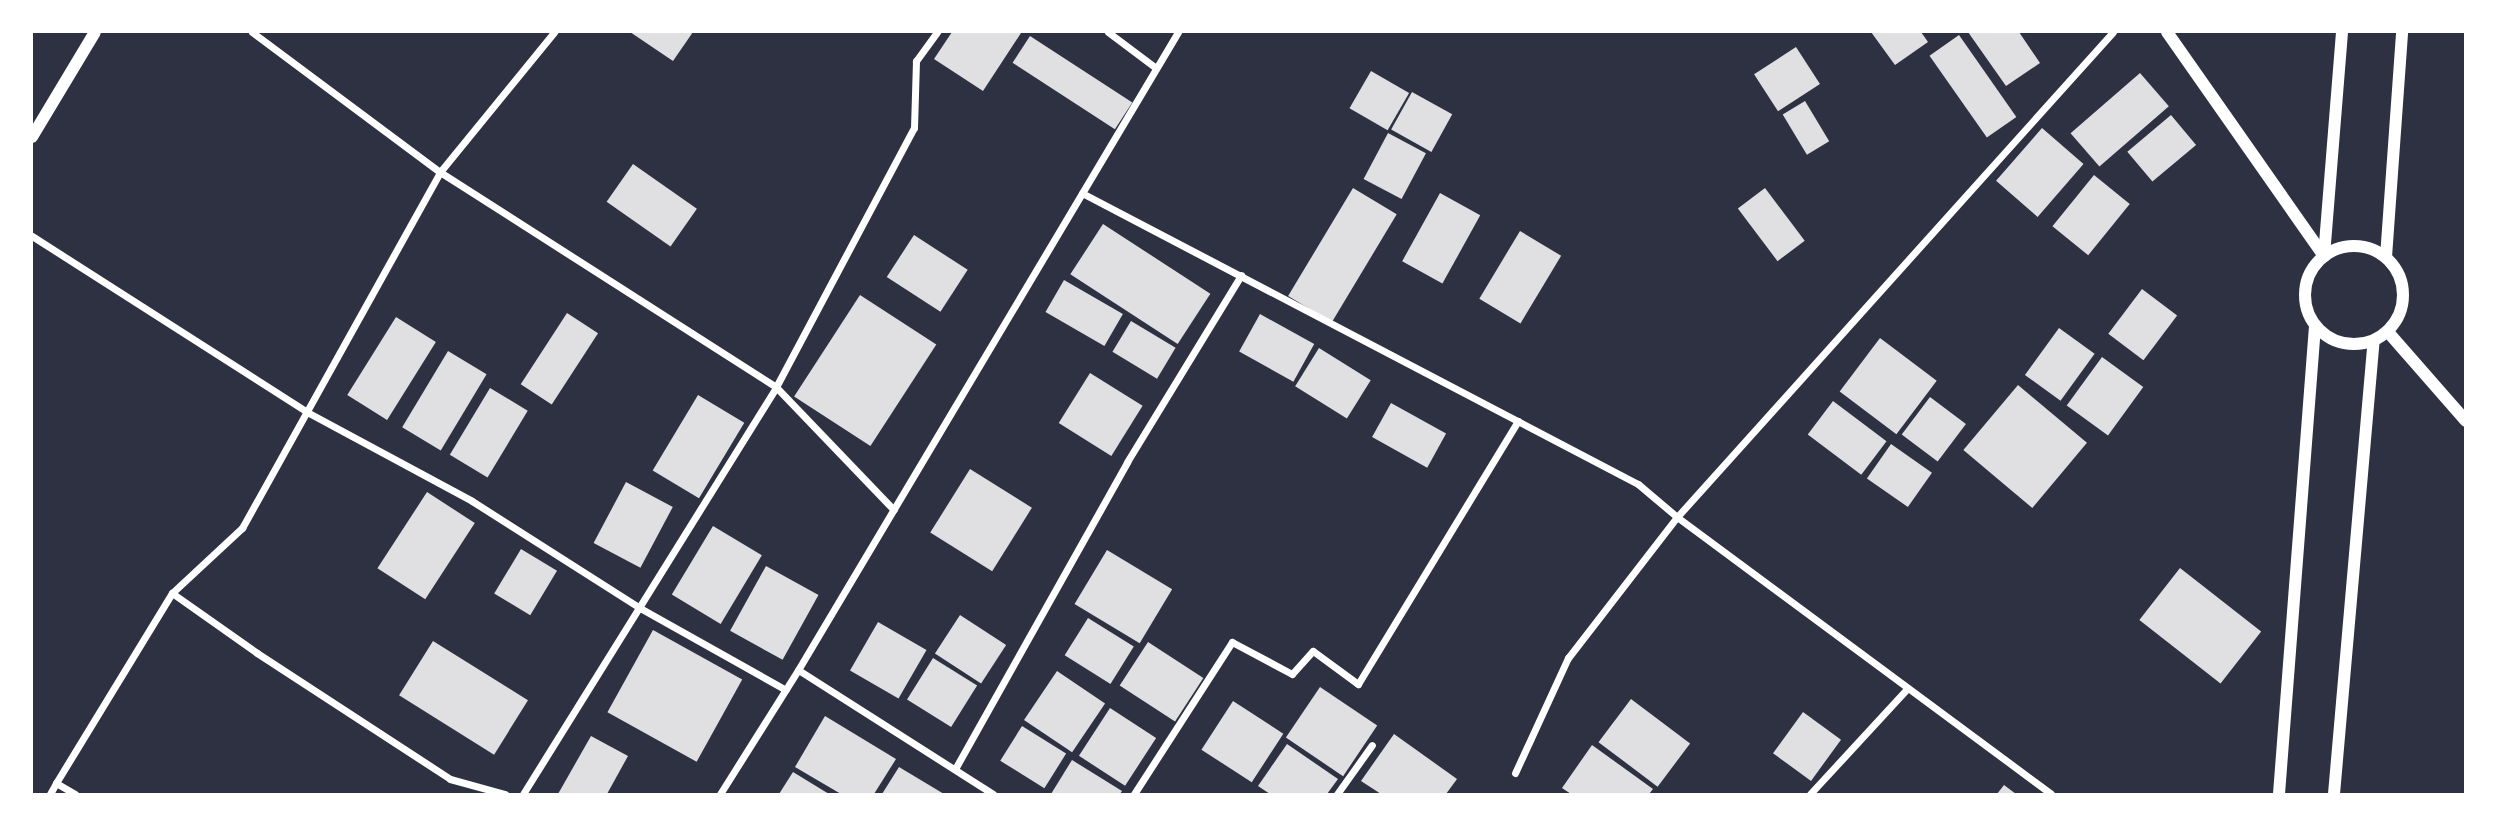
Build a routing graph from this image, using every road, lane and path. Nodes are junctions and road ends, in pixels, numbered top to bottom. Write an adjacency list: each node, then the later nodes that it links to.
1 (95, 32): 12 (street)
2 (252, 32): 13 (street)
3 (554, 32): 13 (street)
4 (937, 32): 22 (street)
5 (1108, 32): 11 (street)
6 (1178, 32): 11 (street)
7 (2113, 32): 27 (street)
8 (2167, 32): 16 (street)
9 (2342, 32): 16 (street)
10 (2403, 32): 17 (street)
11 (1156, 68): 14 (street)
12 (32, 136)
13 (440, 172): 22 (street); 23 (street)
14 (1082, 193): 18 (street); 26 (street)
15 (32, 236): 23 (street)
16 (2324, 256): 17 (street); 19 (street)
17 (2386, 257): 20 (street)
18 (1241, 275): 24 (street); 34 (street)
19 (2315, 327): 21 (street); 48 (street)
20 (2388, 332): 21 (street); 25 (street)
21 (2374, 341): 49 (street)
22 (776, 387): 26 (street); 29 (street)
23 (307, 412): 28 (street); 29 (street)
24 (1518, 421): 27 (street); 44 (street)
25 (2466, 421)
26 (894, 510): 30 (street)
27 (1677, 517): 31 (street); 35 (street)
28 (172, 593): 36 (street); 40 (street)
29 (640, 608): 32 (street); 41 (street)
30 (798, 670): 32 (street); 34 (street)
31 (1908, 689): 46 (street); 47 (street)
32 (786, 690): 42 (street)
33 (1372, 746): 45 (street)
34 (955, 769): 37 (street)
35 (1515, 773)
36 (56, 783): 38 (street); 39 (street)
37 (984, 792): 43 (street)
38 (50, 794)
39 (75, 794)
40 (505, 794)
41 (523, 794)
42 (719, 794)
43 (993, 794)
44 (1134, 794)
45 (1337, 794)
46 (1810, 794)
47 (2051, 794)
48 (2279, 794)
49 (2334, 794)

